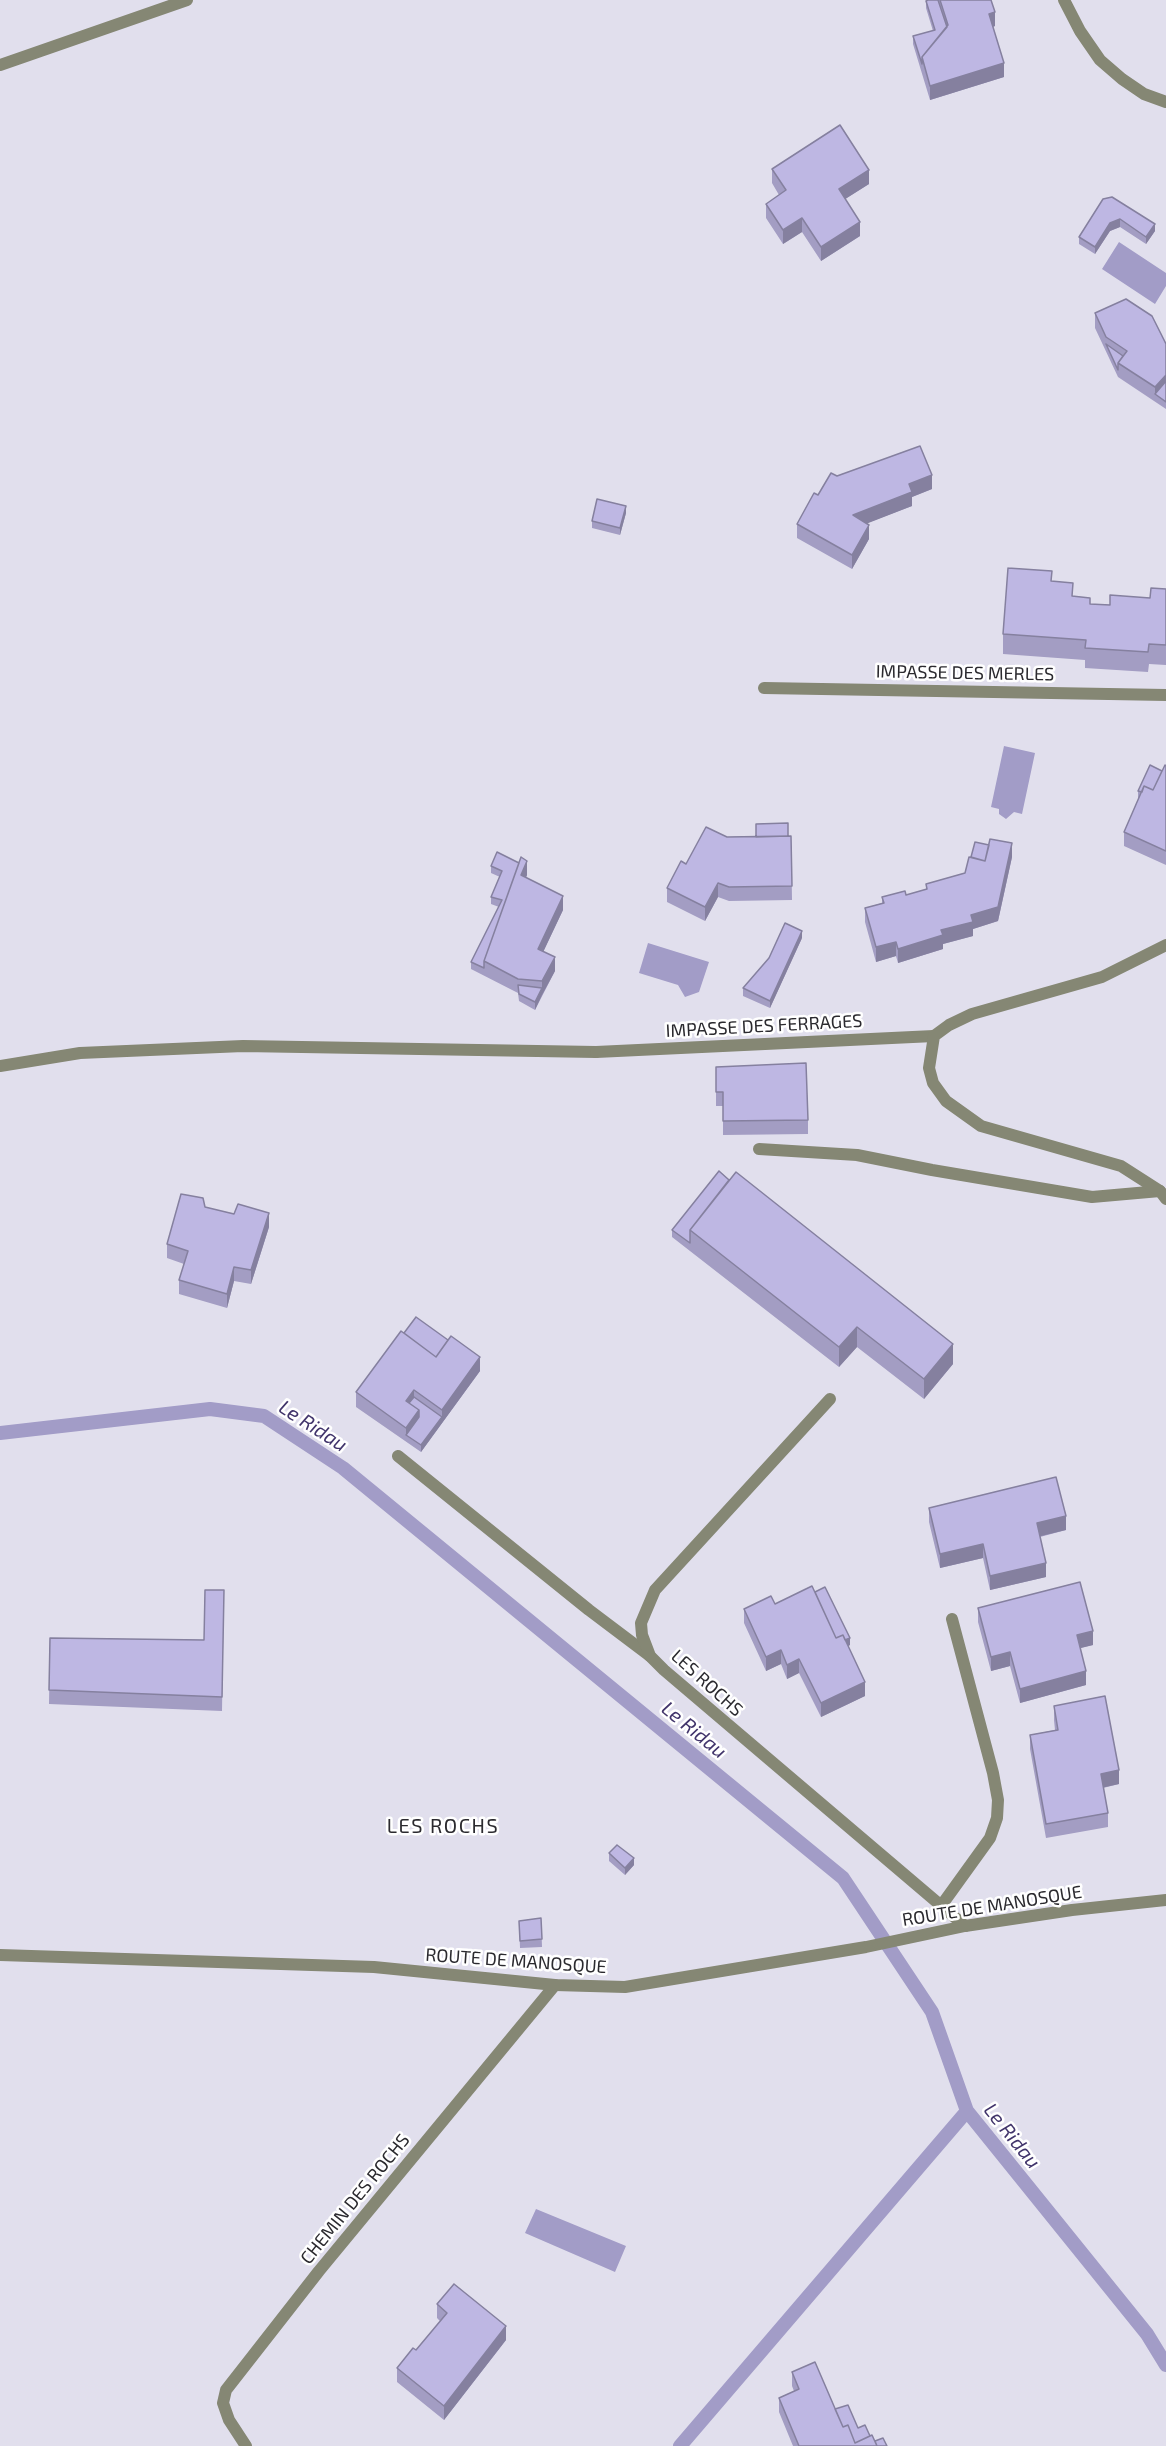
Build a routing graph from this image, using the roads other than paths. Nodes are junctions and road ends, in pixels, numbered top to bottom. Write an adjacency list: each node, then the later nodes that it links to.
1 (187, 0): 3 (street)
2 (1064, 0): 4 (street)
3 (0, 65)
4 (1166, 102)
5 (764, 688): 6 (street, IMPASSE DES MERLES)
6 (1166, 695)
7 (1166, 945): 8 (street)
8 (934, 1036): 9 (street, IMPASSE DES FERRAGES); 11 (street)
9 (0, 1066)
10 (759, 1149): 11 (street)
11 (1163, 1195)
12 (830, 1399): 15 (street, LES ROCHS)
13 (398, 1456): 15 (street)
14 (952, 1619): 17 (street)
15 (650, 1656): 17 (street, LES ROCHS)
16 (1166, 1900): 18 (street, ROUTE DE MANOSQUE)
17 (941, 1906): 18 (street, LES ROCHS)
18 (965, 1926): 20 (street, ROUTE DE MANOSQUE)
19 (0, 1955): 20 (street, ROUTE DE MANOSQUE)
20 (555, 1985): 21 (street, CHEMIN DES ROCHS)
21 (246, 2446)

